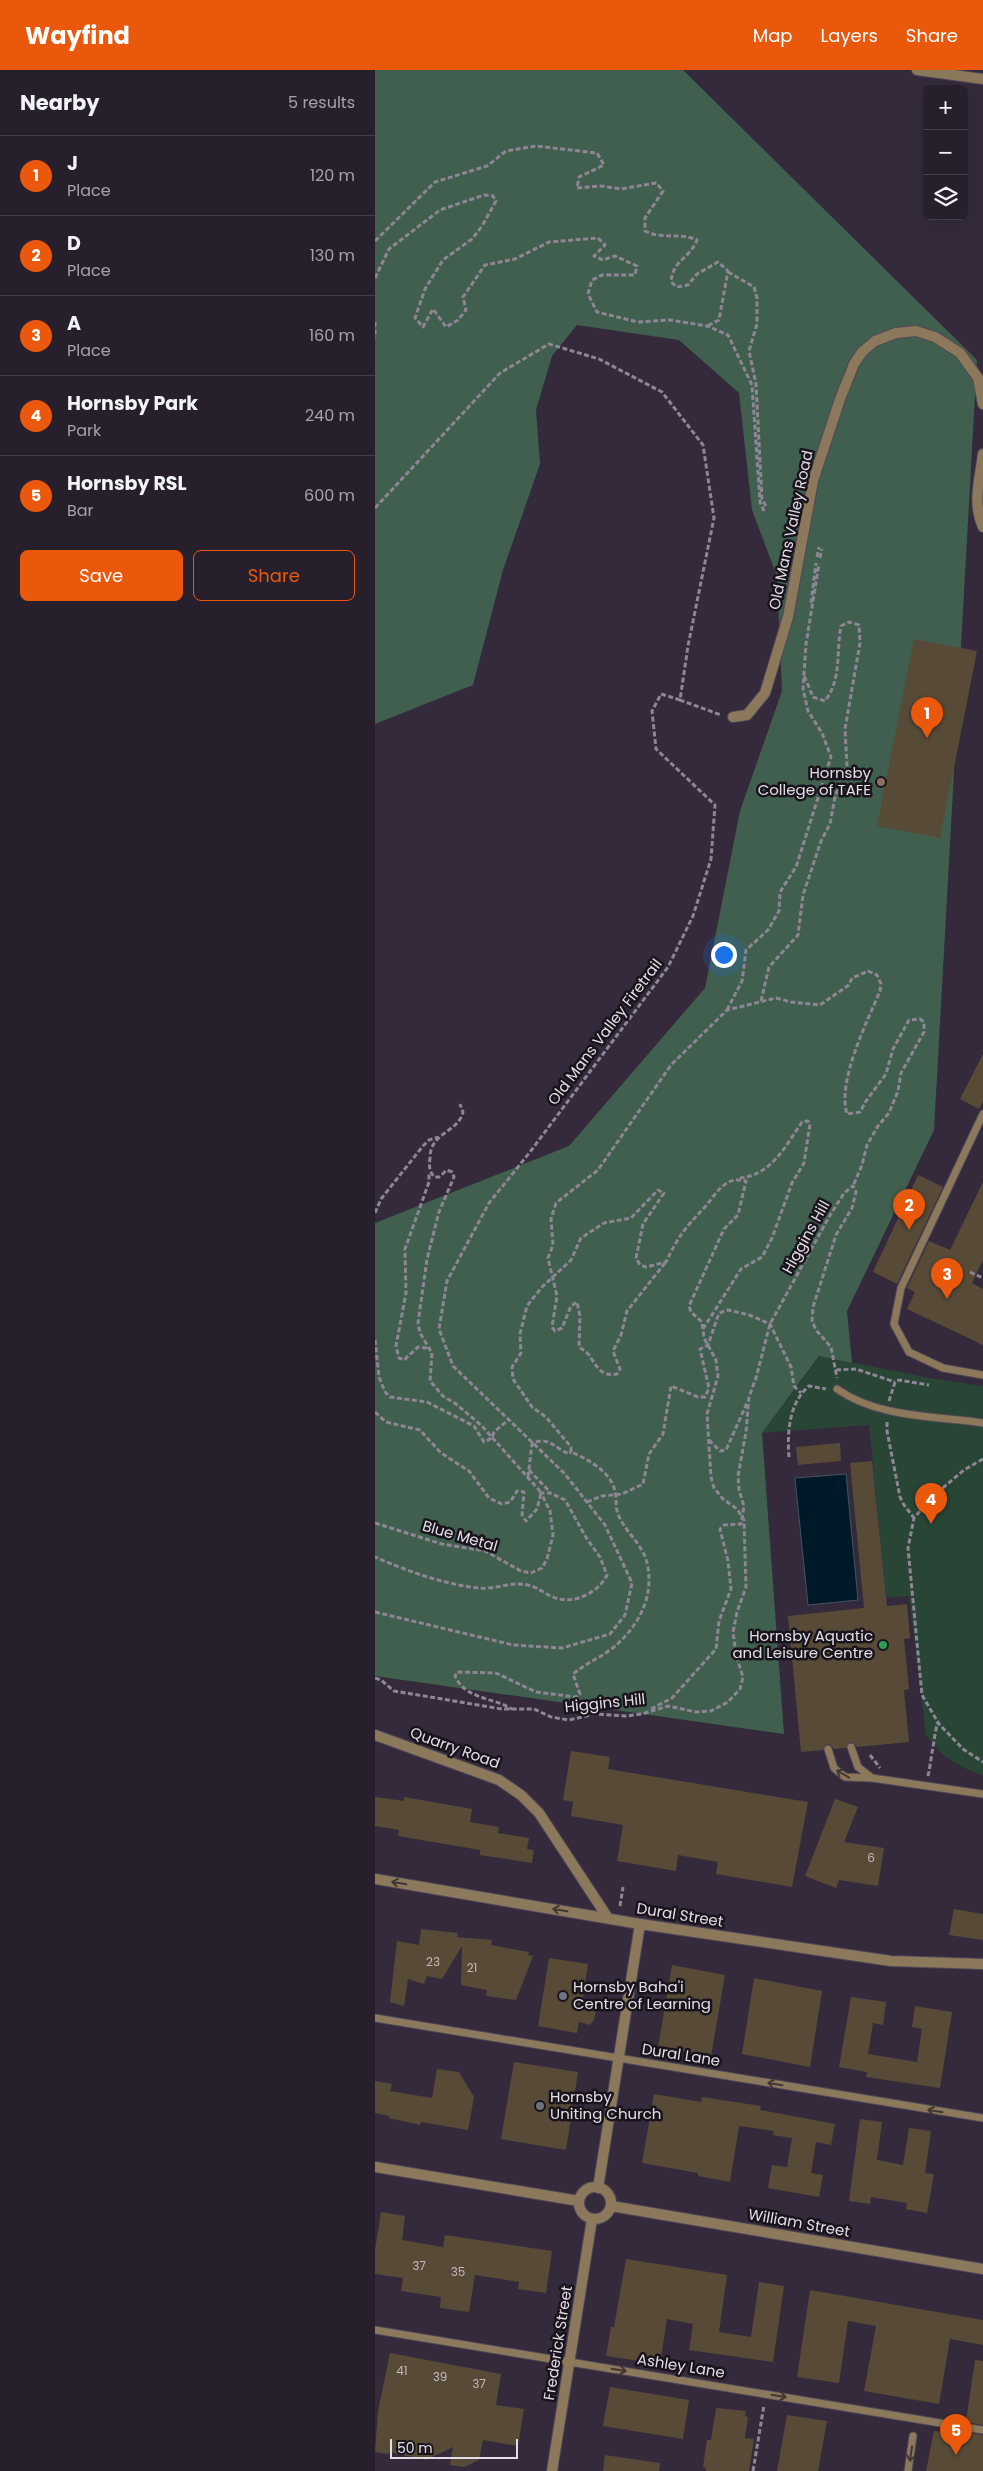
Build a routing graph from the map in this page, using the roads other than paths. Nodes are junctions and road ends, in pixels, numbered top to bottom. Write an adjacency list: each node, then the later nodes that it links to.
1 (917, 70): 2 (street)
2 (983, 79)
3 (983, 404): 6 (street, Old Mans Valley Road)
4 (983, 454): 5 (street)
5 (983, 527)
6 (733, 717)
7 (983, 1114): 8 (lane)
8 (983, 1375)
9 (839, 1386): 10 (lane)
10 (983, 1422)
11 (375, 1735): 17 (street, Quarry Road)
12 (851, 1747): 14 (lane)
13 (828, 1750): 14 (lane, one-way to 13)
14 (872, 1778): 15 (lane)
15 (983, 1794)
16 (375, 1879): 17 (street, Dural Street, one-way to 16)
17 (608, 1918): 18 (street, Dural Street)
18 (640, 1924): 19 (street, Dural Street); 21 (street)
19 (983, 1964)
20 (375, 2018): 21 (lane, Dural Lane)
21 (619, 2059): 22 (lane, Dural Lane, one-way to 21); 24 (street)
22 (983, 2118)
23 (375, 2167): 25 (street)
24 (598, 2188): 25 (street); 26 (street)
25 (579, 2201): 27 (street)
26 (611, 2206): 27 (street); 28 (street, William Street)
27 (592, 2219): 30 (street, Frederick Street)
28 (983, 2268)
29 (375, 2330): 30 (lane, Ashley Lane)
30 (571, 2362): 31 (lane, Ashley Lane, one-way to 31); 33 (street, Frederick Street)
31 (983, 2428)
32 (913, 2436): 34 (lane, one-way to 34)
33 (552, 2471)
34 (908, 2471)

